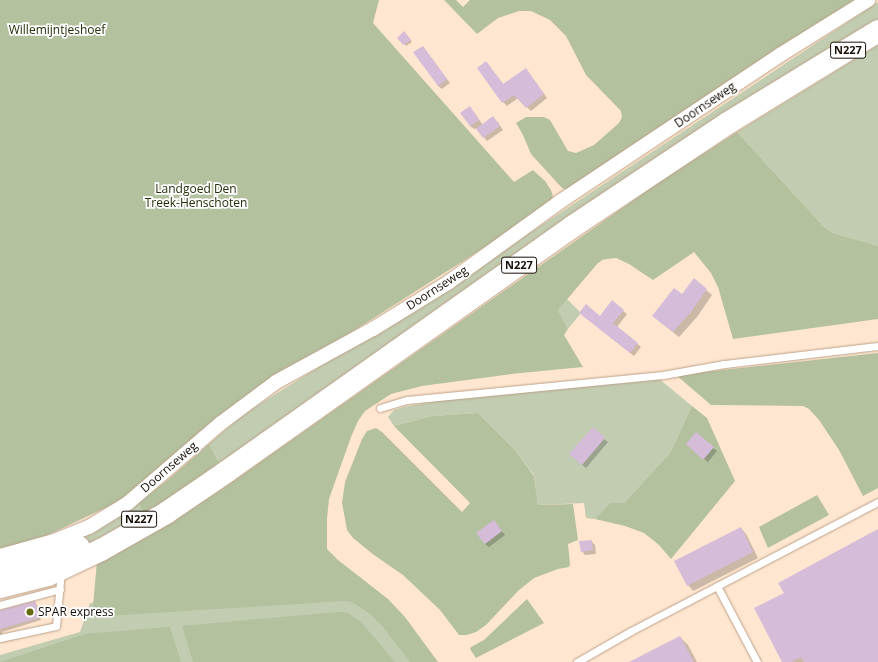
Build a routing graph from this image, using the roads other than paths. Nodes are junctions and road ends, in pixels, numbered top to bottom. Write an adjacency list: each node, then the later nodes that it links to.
1 (868, 0): 6 (street, Doornseweg)
2 (878, 31): 7 (main road, Doornseweg / N227)
3 (878, 346): 4 (lane)
4 (380, 408)
5 (878, 502): 9 (lane)
6 (0, 556)
7 (57, 572): 8 (main road, Doornseweg / N227); 10 (main road, Doornseweg / N227); 11 (lane, Doornseweg); 12 (lane)
8 (0, 574)
9 (716, 586): 13 (lane); 14 (lane)
10 (0, 588)
11 (0, 605)
12 (0, 638)
13 (577, 662)
14 (757, 662)

